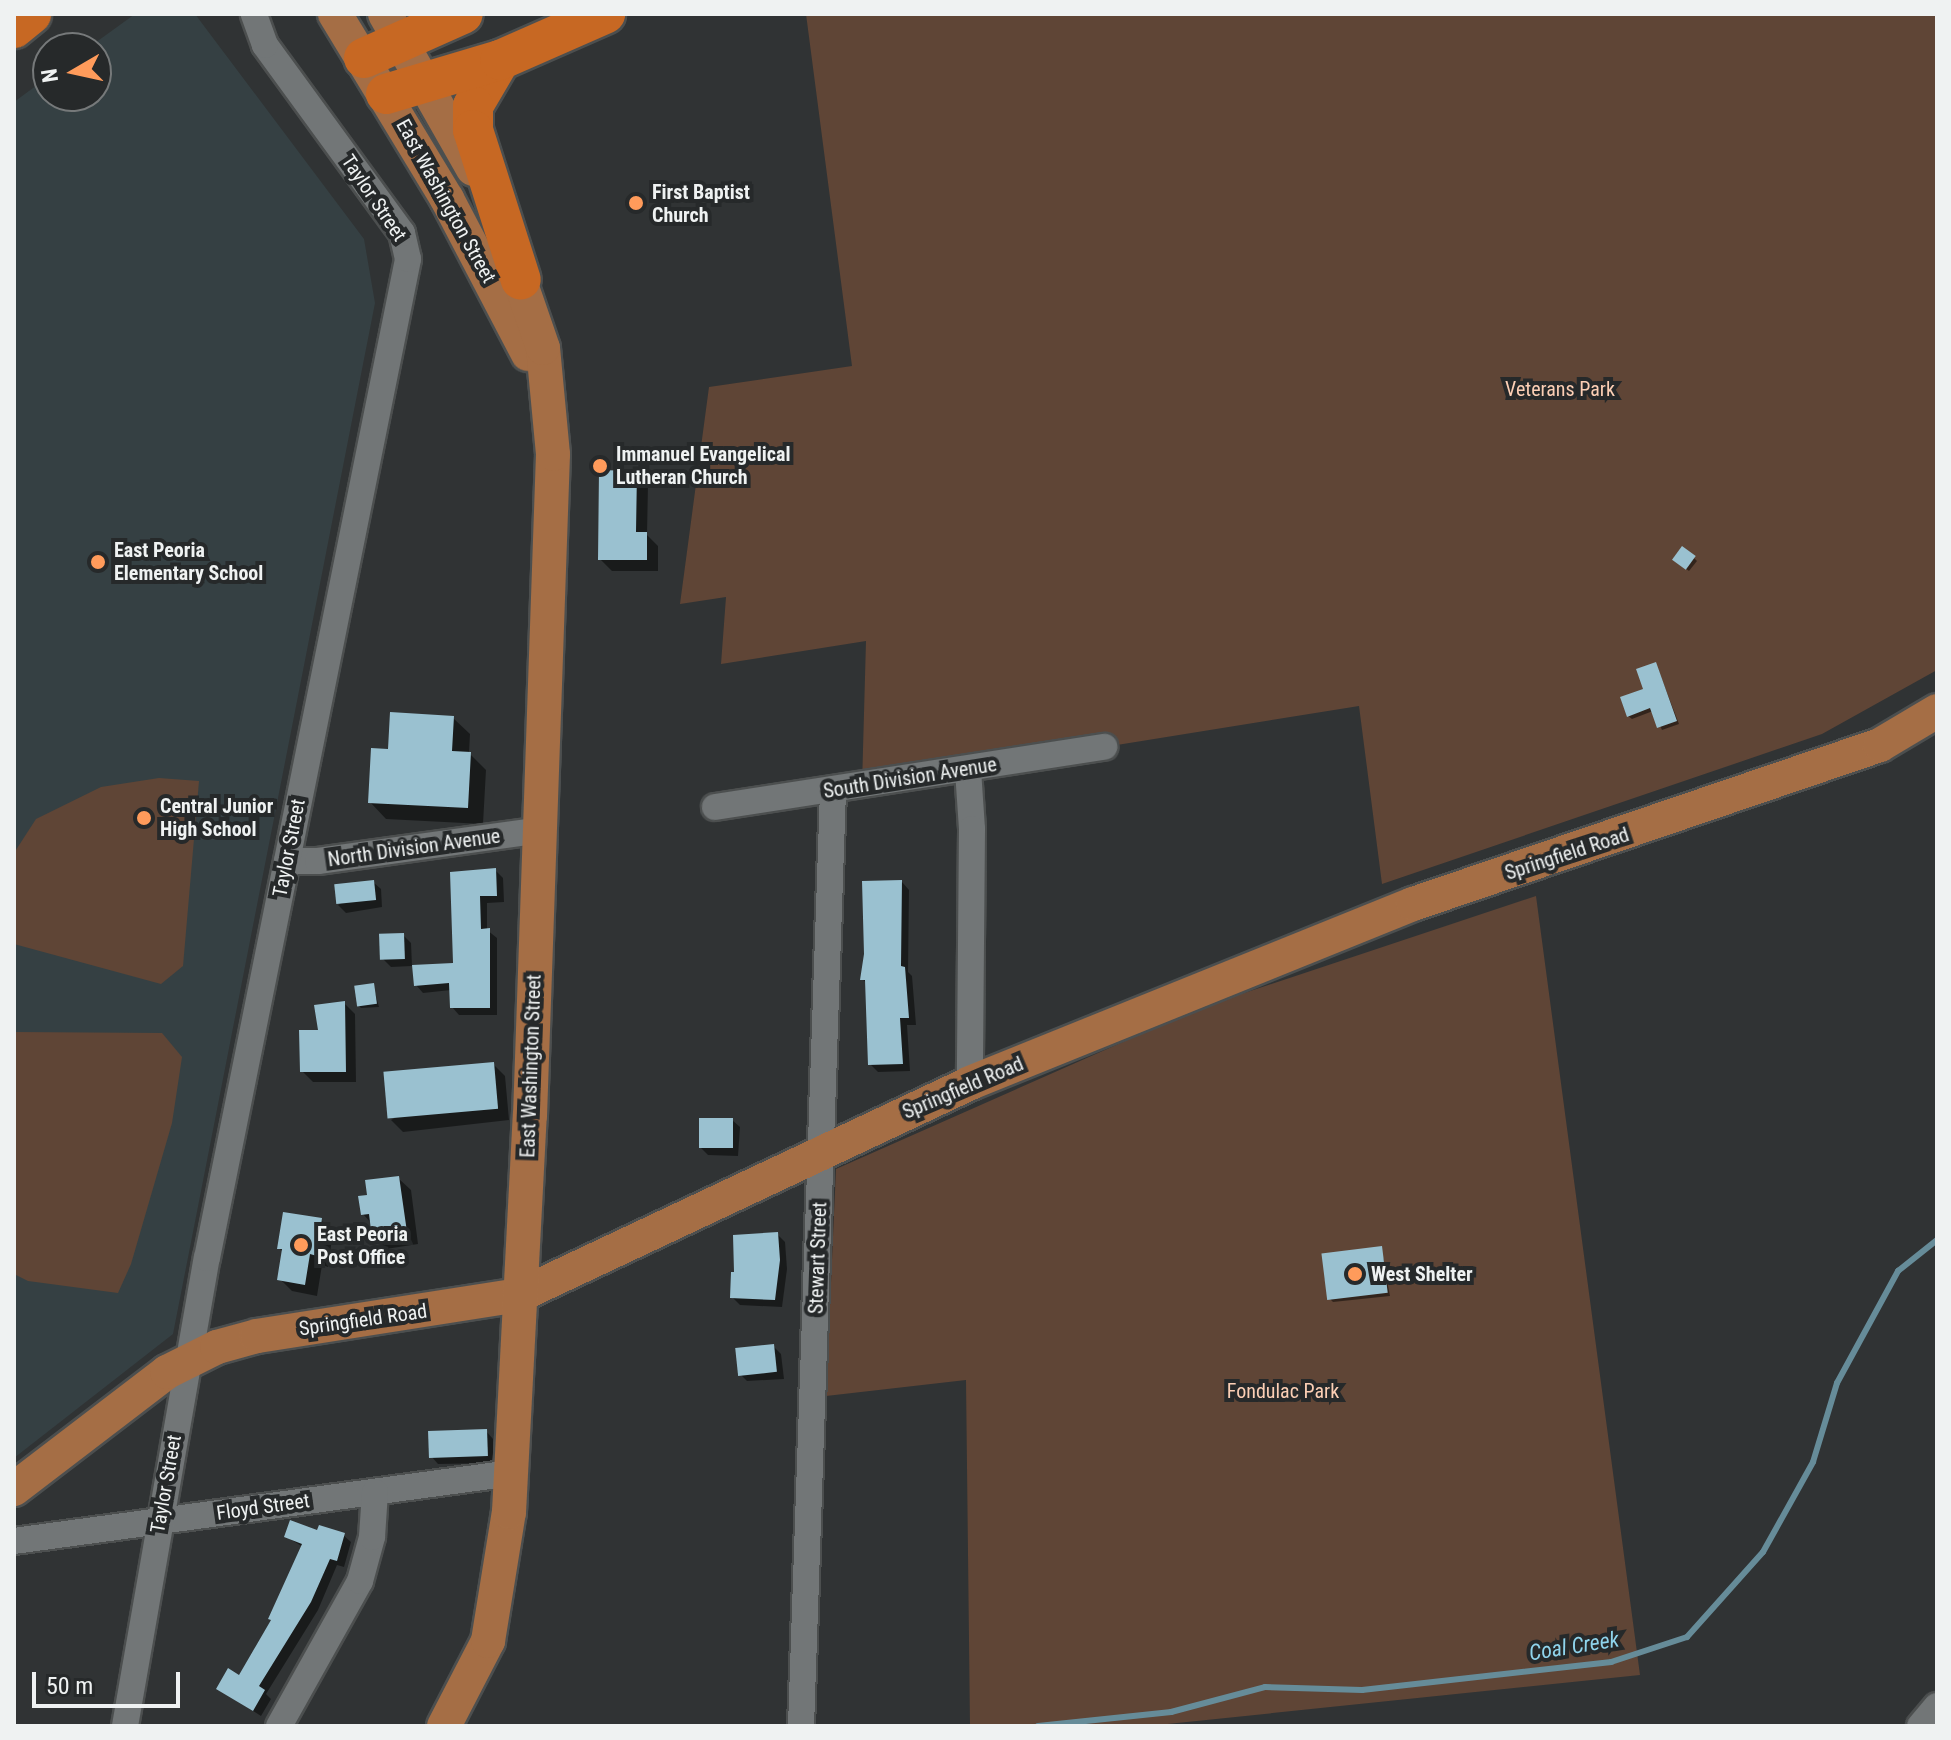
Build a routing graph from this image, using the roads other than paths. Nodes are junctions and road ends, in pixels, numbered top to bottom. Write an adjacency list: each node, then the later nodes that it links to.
1 (31, 14): 7 (highway)
2 (254, 14): 20 (street, Taylor Street)
3 (335, 14): 8 (main road, East Washington Street)
4 (463, 14): 6 (highway)
5 (605, 14): 9 (highway)
6 (393, 27): 8 (highway); 10 (main road, East Washington Street)
7 (14, 28)
8 (364, 58): 11 (main road, East Washington Street)
9 (500, 60): 10 (highway); 12 (highway)
10 (426, 81): 11 (highway); 12 (main road, East Washington Street)
11 (386, 94): 13 (main road, East Washington Street)
12 (521, 280): 13 (main road, East Washington Street)
13 (547, 394): 19 (main road, East Washington Street)
14 (1937, 711): 21 (main road, Springfield Road)
15 (1104, 747): 16 (street, South Division Avenue)
16 (968, 770): 17 (street, South Division Avenue); 21 (street)
17 (833, 790): 18 (street, South Division Avenue); 22 (street, Stewart Street)
18 (715, 807)
19 (541, 830): 20 (street, North Division Avenue); 23 (main road, East Washington Street)
20 (287, 861): 24 (street, Taylor Street)
21 (970, 1083): 22 (main road, Springfield Road)
22 (822, 1150): 23 (main road, Springfield Road); 34 (street, Stewart Street)
23 (520, 1295): 24 (main road, Springfield Road); 25 (main road, East Washington Street)
24 (188, 1360): 26 (main road, Springfield Road); 28 (street, Taylor Street)
25 (512, 1473): 27 (street, Floyd Street); 33 (main road, East Washington Street)
26 (14, 1489)
27 (375, 1492): 28 (street, Floyd Street); 32 (street)
28 (159, 1521): 29 (street, Floyd Street); 31 (street, Taylor Street)
29 (14, 1541)
30 (1937, 1706): 35 (street)
31 (125, 1726)
32 (279, 1726)
33 (444, 1726)
34 (801, 1726)
35 (1920, 1726)

